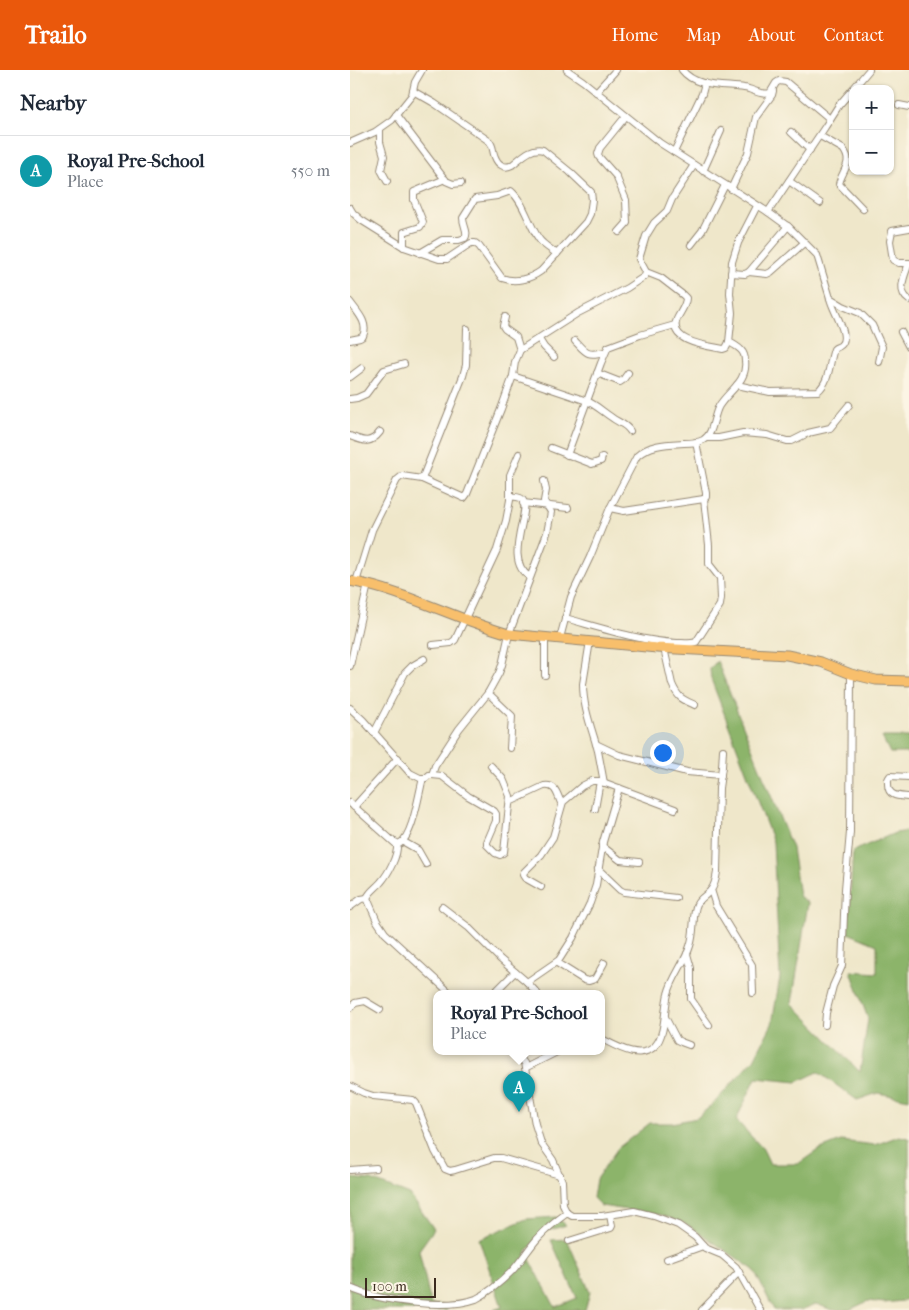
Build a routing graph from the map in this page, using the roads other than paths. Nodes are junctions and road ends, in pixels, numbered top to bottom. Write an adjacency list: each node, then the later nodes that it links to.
1 (422, 70): 9 (street)
2 (567, 70): 10 (street)
3 (616, 70): 10 (street)
4 (682, 70): 6 (street)
5 (870, 70): 7 (street)
6 (705, 83): 8 (street); 23 (street)
7 (857, 85)
8 (773, 88): 16 (street); 30 (street)
9 (413, 91): 14 (street); 43 (street)
10 (596, 92): 15 (street)
11 (849, 93): 16 (street)
12 (899, 106): 13 (street)
13 (909, 107)
14 (396, 115): 17 (street); 26 (street)
15 (626, 116): 23 (street); 38 (street)
16 (830, 120): 20 (street)
17 (380, 129): 21 (street); 27 (street)
18 (721, 132): 25 (street)
19 (791, 132): 22 (street)
20 (820, 136): 22 (street); 34 (street)
21 (350, 143)
22 (810, 150): 28 (street)
23 (674, 152): 24 (street)
24 (694, 165): 25 (street); 45 (street)
25 (703, 171): 30 (street)
26 (445, 179): 29 (street); 41 (street)
27 (387, 181)
28 (789, 181): 31 (street); 35 (street)
29 (461, 184)
30 (728, 187): 32 (street); 40 (street)
31 (820, 203)
32 (757, 206): 35 (street); 47 (street)
33 (350, 208): 41 (street)
34 (863, 209)
35 (768, 212): 36 (street)
36 (788, 226): 39 (street); 46 (street)
37 (909, 228): 44 (street)
38 (619, 232)
39 (805, 242): 46 (street); 48 (street)
40 (691, 245)
41 (404, 247): 42 (street)
42 (420, 253): 43 (street); 43 (street)
43 (557, 254)
44 (909, 263): 49 (street)
45 (646, 272): 52 (street); 55 (street)
46 (749, 272): 47 (street)
47 (731, 273): 58 (street)
48 (830, 298): 63 (street); 70 (street)
49 (909, 300)
50 (350, 302): 56 (street)
51 (505, 317): 60 (street)
52 (675, 325): 58 (street); 61 (street)
53 (467, 329): 83 (street)
54 (901, 332): 59 (street)
55 (539, 339): 60 (street); 62 (street)
56 (350, 340)
57 (575, 341): 61 (street)
58 (729, 342): 70 (street)
59 (909, 346)
60 (520, 350): 68 (street)
61 (605, 352): 66 (street)
62 (554, 357)
63 (879, 362)
64 (404, 364): 71 (street)
65 (362, 368): 69 (street)
66 (597, 373): 67 (street); 72 (street)
67 (628, 373)
68 (513, 376): 72 (street); 83 (street)
69 (350, 377)
70 (737, 385): 77 (street)
71 (350, 399)
72 (587, 401): 74 (street); 81 (street)
73 (849, 405): 77 (street)
74 (630, 431)
75 (380, 432): 76 (street)
76 (350, 436)
77 (706, 438): 78 (street)
78 (696, 442): 86 (street); 90 (street)
79 (551, 448): 81 (street)
80 (519, 454): 85 (street)
81 (567, 454): 82 (street)
82 (602, 457)
83 (422, 479): 92 (street)
84 (544, 481): 88 (street)
85 (510, 496): 87 (street); 94 (street)
86 (704, 499): 90 (street); 95 (street)
87 (523, 503): 88 (street); 91 (street)
88 (546, 506): 89 (street); 91 (street)
89 (568, 508)
90 (610, 508): 95 (street)
91 (530, 577): 96 (street)
92 (353, 582): 93 (main road)
93 (368, 584): 94 (main road); 103 (street)
94 (465, 618): 96 (main road); 100 (street)
95 (565, 618): 98 (street)
96 (509, 634): 97 (main road); 107 (street)
97 (545, 637): 98 (main road); 105 (street)
98 (560, 638): 99 (main road)
99 (590, 641): 101 (main road); 111 (street)
100 (433, 645)
101 (664, 648): 104 (main road); 108 (street)
102 (424, 659): 110 (street)
103 (350, 666)
104 (852, 674): 106 (main road); 153 (street)
105 (545, 675)
106 (909, 681)
107 (488, 693): 112 (street); 116 (street)
108 (695, 705)
109 (350, 708): 110 (street)
110 (374, 733): 114 (street)
111 (596, 744): 117 (street); 120 (street)
112 (510, 748)
113 (723, 750): 117 (street)
114 (398, 758): 119 (street); 125 (street)
115 (491, 766): 123 (street)
116 (432, 775): 119 (street); 123 (street)
117 (721, 775): 135 (street)
118 (909, 777): 122 (street)
119 (423, 778): 129 (street)
120 (602, 782): 121 (street); 124 (street); 126 (street)
121 (619, 788): 127 (street); 130 (street)
122 (909, 797)
123 (510, 802): 124 (street)
124 (562, 803): 134 (street)
125 (352, 805): 128 (street)
126 (595, 810)
127 (675, 810)
128 (395, 842): 129 (street); 136 (street)
129 (404, 842): 132 (street)
130 (602, 846): 131 (street); 133 (street)
131 (638, 862)
132 (426, 864)
133 (598, 869): 137 (street); 142 (street)
134 (541, 887)
135 (711, 890): 140 (street); 148 (street)
136 (367, 898): 138 (street); 145 (street)
137 (676, 898)
138 (350, 907)
139 (442, 907): 143 (street)
140 (687, 954): 151 (street); 152 (street)
141 (604, 963): 142 (street)
142 (555, 964): 144 (street)
143 (514, 972): 144 (street); 146 (street)
144 (527, 982): 147 (street)
145 (447, 990)
146 (497, 990)
147 (534, 990)
148 (753, 993)
149 (350, 1008): 150 (street)
150 (380, 1010)
151 (664, 1016): 154 (street); 155 (street)
152 (709, 1025)
153 (825, 1025)
154 (605, 1040)
155 (689, 1045)
156 (517, 1055): 158 (street)
157 (552, 1055): 158 (street)
158 (526, 1068): 162 (street)
159 (350, 1086): 162 (street)
160 (376, 1168): 161 (street)
161 (350, 1170)
162 (560, 1175): 163 (street)
163 (567, 1214): 164 (street); 169 (street)
164 (610, 1215): 165 (street); 166 (street)
165 (569, 1241)
166 (703, 1246): 167 (street); 168 (street)
167 (666, 1258)
168 (739, 1272): 170 (street); 171 (street)
169 (350, 1288)
170 (702, 1310)
171 (760, 1310)

